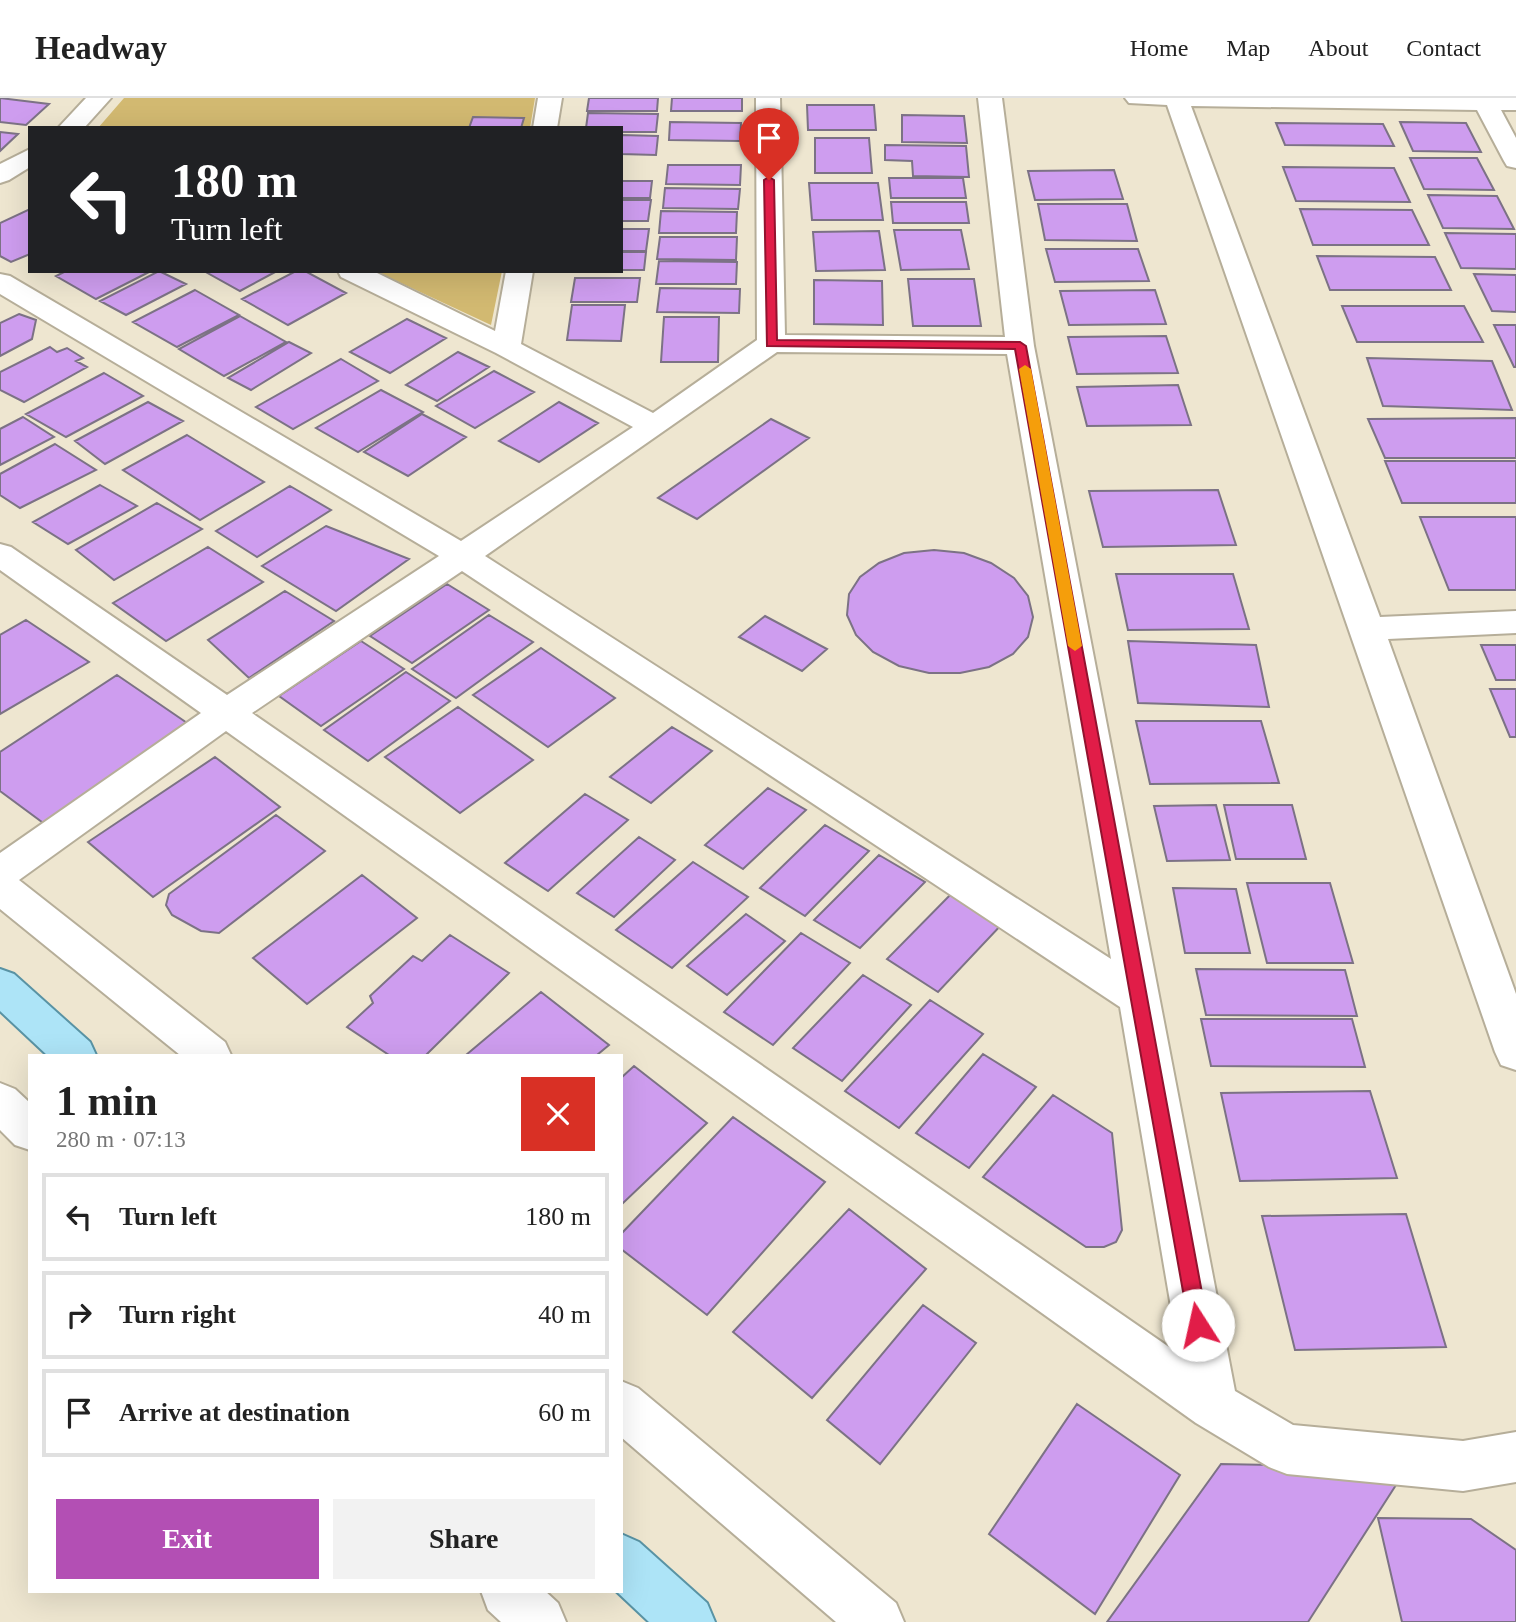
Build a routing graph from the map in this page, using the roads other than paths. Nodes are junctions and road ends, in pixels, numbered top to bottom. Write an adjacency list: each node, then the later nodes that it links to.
1 (99, 98): 9 (street)
2 (550, 98): 10 (street)
3 (768, 98): 17 (street)
4 (990, 98): 18 (street)
5 (1137, 98): 6 (street)
6 (1176, 99): 7 (street); 24 (street)
7 (1489, 101): 8 (street); 12 (street)
8 (1516, 103)
9 (73, 126)
10 (545, 126)
11 (28, 157): 13 (street)
12 (1516, 161)
13 (0, 174)
14 (355, 273): 19 (street)
15 (520, 273): 19 (street)
16 (0, 282): 22 (street)
17 (771, 343): 18 (street); 20 (street)
18 (1020, 346): 29 (street)
19 (506, 347): 20 (street)
20 (653, 426): 22 (street)
21 (0, 554): 25 (street)
22 (462, 556): 25 (street); 29 (street)
23 (1516, 622): 24 (street)
24 (1367, 629): 30 (street)
25 (228, 712): 26 (street); 35 (street)
26 (0, 873)
27 (0, 887): 32 (street)
28 (0, 986): 31 (main road)
29 (1140, 999): 35 (street)
30 (1516, 1052)
31 (74, 1054)
32 (209, 1054)
33 (0, 1102): 34 (street)
34 (28, 1129)
35 (1213, 1406): 37 (street)
36 (623, 1407): 42 (street)
37 (1516, 1457)
38 (623, 1562): 41 (main road)
39 (509, 1593): 40 (street)
40 (539, 1622)
41 (688, 1622)
42 (877, 1622)

